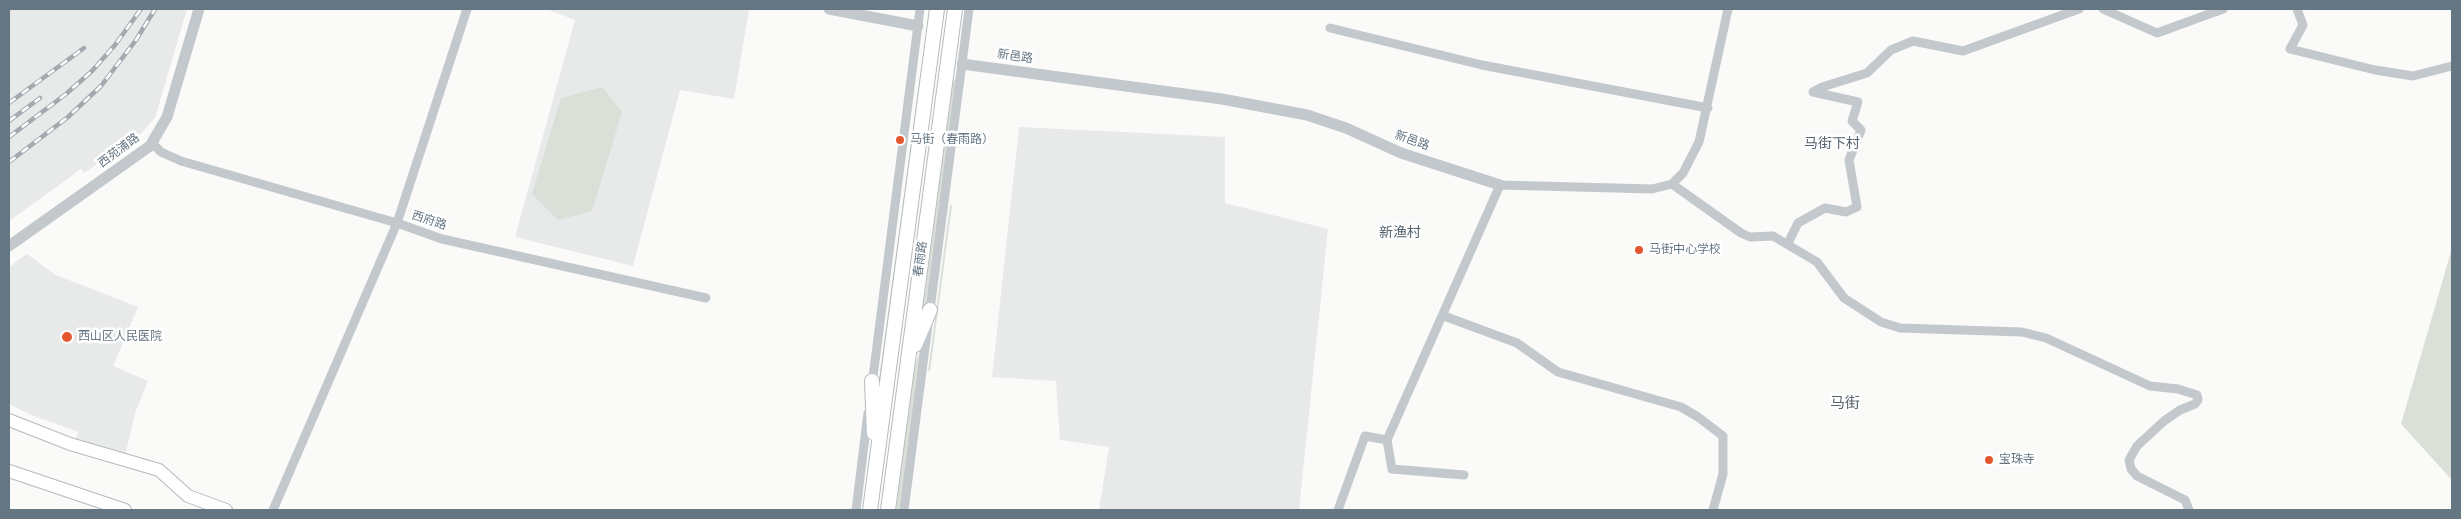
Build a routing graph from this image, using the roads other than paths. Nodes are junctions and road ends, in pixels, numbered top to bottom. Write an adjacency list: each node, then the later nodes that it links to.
1 (199, 9): 18 (street, 西苑浦路)
2 (468, 9): 21 (street)
3 (829, 9): 13 (street)
4 (920, 9): 13 (street)
5 (936, 9): 32 (main road, 春雨路)
6 (955, 9): 27 (main road, 春雨路)
7 (969, 9): 15 (street)
8 (1728, 9): 17 (street)
9 (2079, 9): 22 (street)
10 (2102, 9): 11 (street)
11 (2223, 9)
12 (2296, 9): 16 (street)
13 (918, 26): 28 (street)
14 (1330, 28): 17 (street)
15 (962, 64): 20 (street, 新邑路); 25 (street)
16 (2452, 66)
17 (1708, 108): 19 (street)
18 (152, 143): 21 (street, 西府路); 23 (street, 西苑浦路)
19 (1672, 184): 20 (street, 新邑路); 22 (street)
20 (1500, 185): 26 (street)
21 (397, 223): 24 (street, 西府路); 36 (street)
22 (1788, 243): 43 (street)
23 (9, 246)
24 (706, 298)
25 (930, 310): 27 (main road); 40 (street)
26 (1444, 316): 30 (street); 42 (street)
27 (908, 362): 39 (main road, 春雨路)
28 (872, 381): 32 (main road); 37 (street)
29 (9, 420): 35 (main road)
30 (1387, 440): 33 (street); 41 (street)
31 (9, 471): 34 (main road)
32 (876, 473): 38 (main road, 春雨路)
33 (1464, 475)
34 (125, 510)
35 (226, 510)
36 (273, 510)
37 (856, 510)
38 (870, 510)
39 (888, 510)
40 (904, 510)
41 (1338, 510)
42 (1714, 510)
43 (2189, 510)

